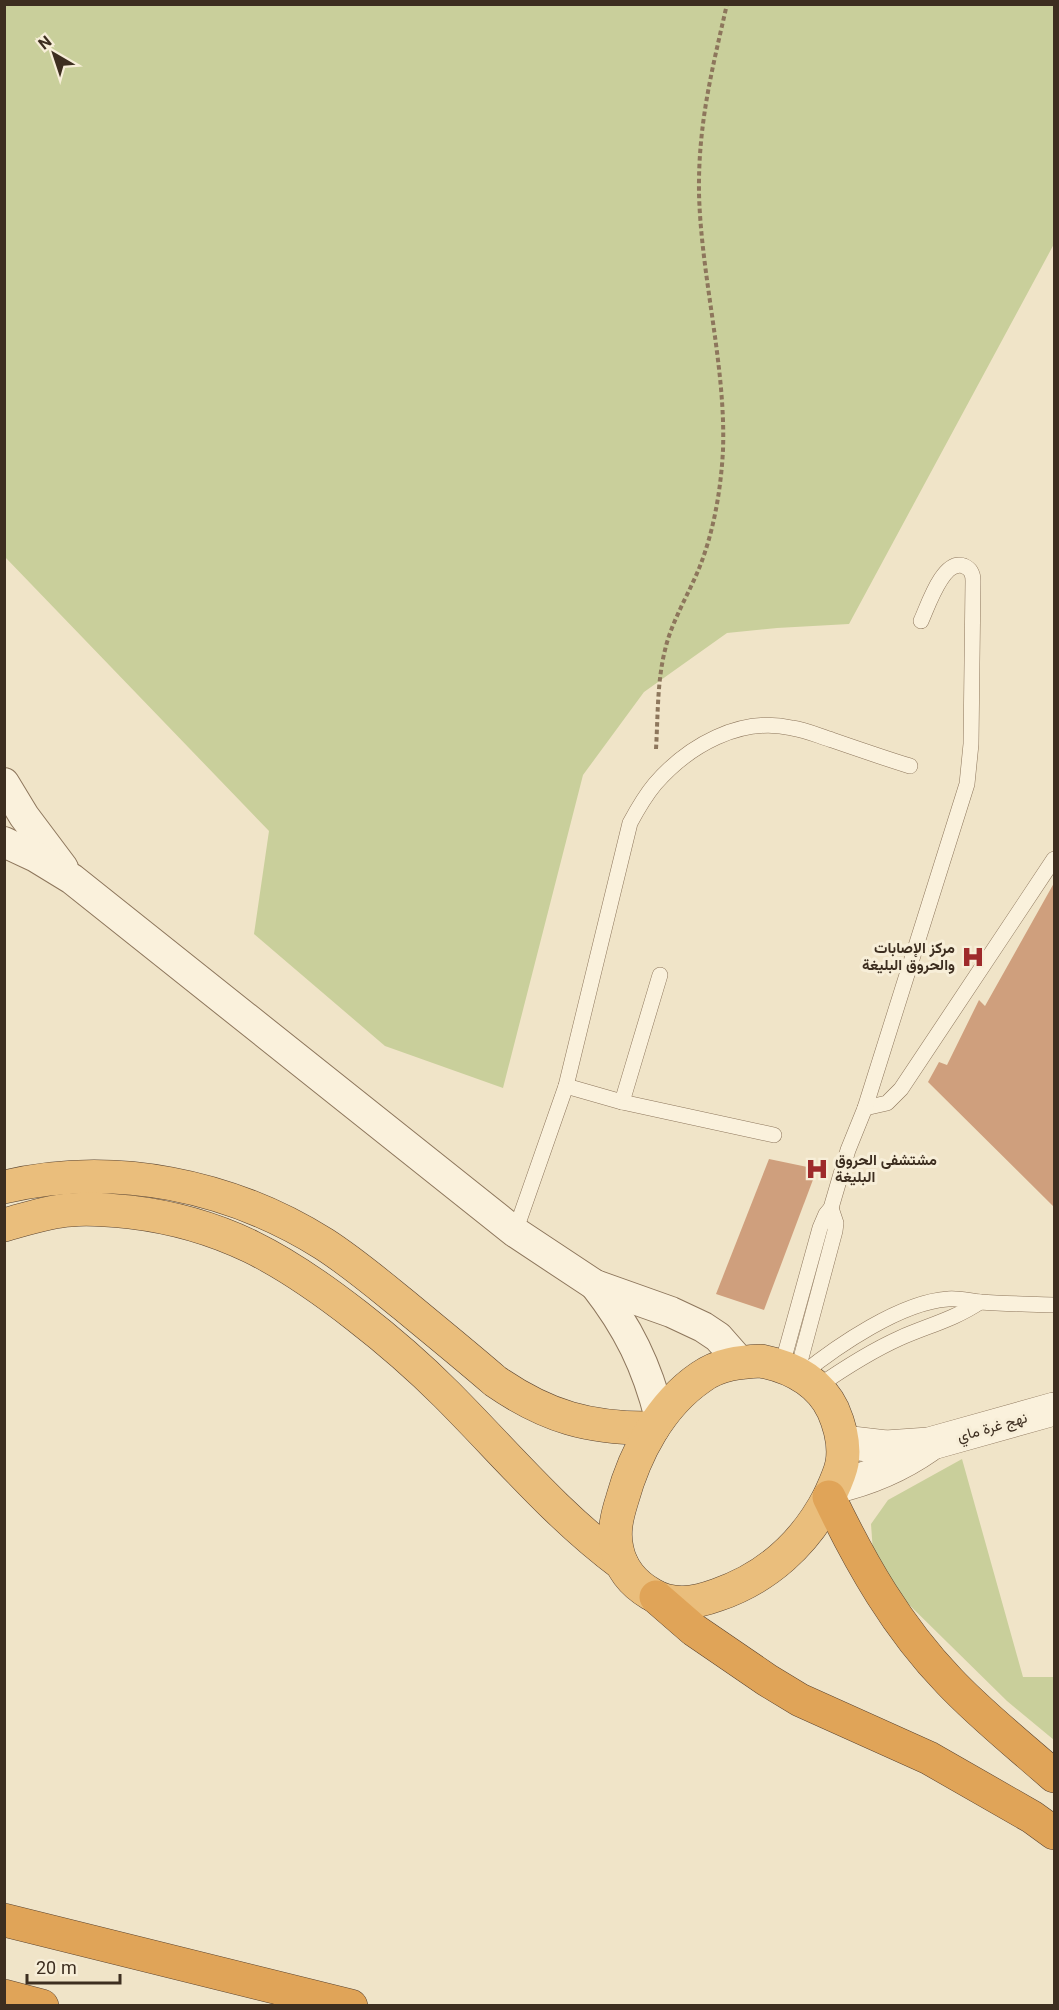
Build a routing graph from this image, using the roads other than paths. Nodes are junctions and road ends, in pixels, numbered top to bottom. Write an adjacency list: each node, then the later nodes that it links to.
1 (921, 621): 10 (lane)
2 (910, 766): 8 (lane)
3 (4, 783): 6 (street)
4 (4, 842): 6 (street)
5 (1054, 859): 10 (lane)
6 (72, 879): 14 (street)
7 (660, 975): 9 (lane)
8 (566, 1086): 9 (lane); 14 (lane)
9 (622, 1102): 11 (lane)
10 (865, 1108): 19 (lane)
11 (774, 1135)
12 (4, 1187): 21 (highway)
13 (4, 1225): 25 (highway)
14 (515, 1232): 15 (street)
15 (595, 1285): 18 (street); 21 (street)
16 (980, 1302): 17 (lane); 19 (lane); 19 (lane)
17 (1054, 1305)
18 (740, 1362): 19 (highway); 21 (highway)
19 (799, 1375): 22 (highway)
20 (1054, 1409): 23 (street, نهج غرة ماي)
21 (656, 1424): 25 (highway)
22 (843, 1442): 23 (street, نهج غرة ماي); 24 (highway)
23 (929, 1444): 24 (street, نهج غرة ماي)
24 (831, 1492): 26 (highway); 27 (highway)
25 (622, 1564): 26 (highway)
26 (656, 1597): 28 (highway)
27 (1054, 1776)
28 (1054, 1833)
29 (4, 1920): 30 (highway)
30 (351, 2006)

